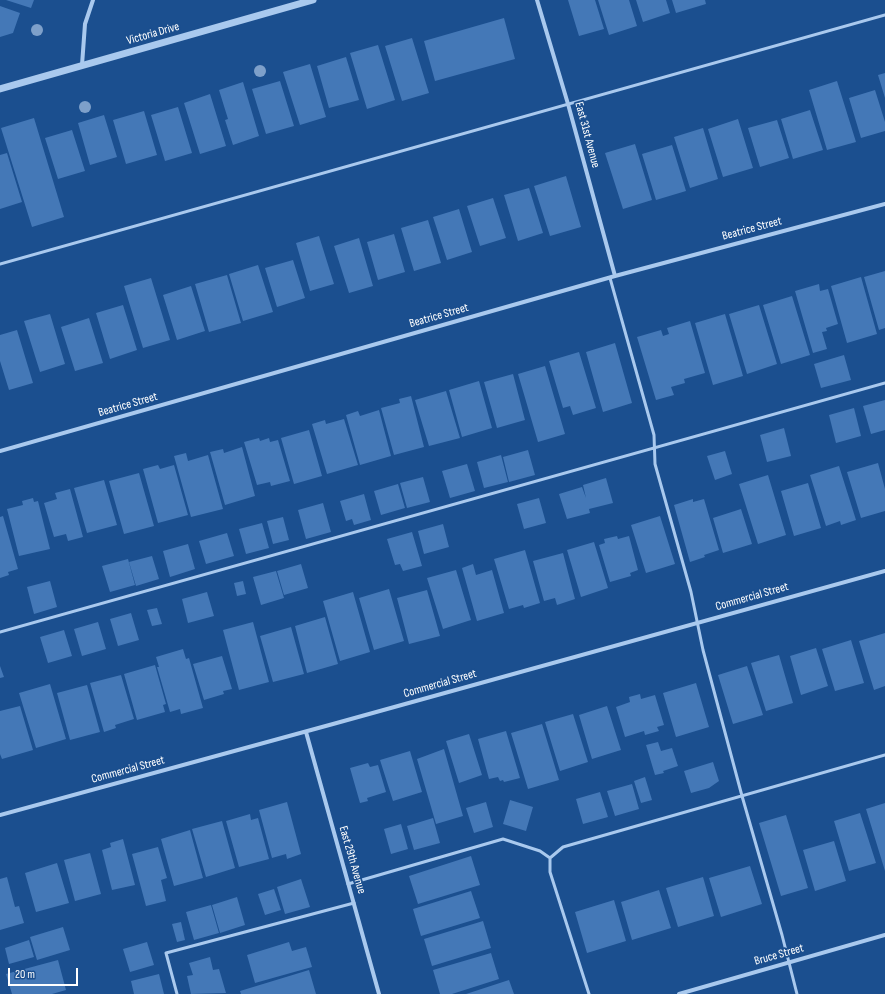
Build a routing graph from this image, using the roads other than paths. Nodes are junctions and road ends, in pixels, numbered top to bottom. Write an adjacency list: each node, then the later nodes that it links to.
1 (93, 0): 5 (street)
2 (313, 0): 5 (street, Victoria Drive)
3 (537, 0): 7 (street, East 31st Avenue)
4 (885, 15): 7 (lane)
5 (82, 65): 6 (street, Victoria Drive)
6 (0, 89)
7 (568, 104): 9 (lane); 10 (street, East 31st Avenue)
8 (885, 204): 10 (street, Beatrice Street)
9 (0, 264)
10 (615, 276): 11 (street, Beatrice Street)
11 (610, 278): 13 (lane); 14 (street, Beatrice Street)
12 (885, 383): 13 (lane)
13 (654, 448): 16 (lane); 17 (lane)
14 (0, 451)
15 (885, 571): 16 (street, Commercial Street)
16 (697, 623): 18 (street, Commercial Street); 20 (lane)
17 (0, 632)
18 (306, 732): 21 (street, Commercial Street); 23 (street, East 29th Avenue)
19 (885, 755): 20 (lane)
20 (742, 796): 22 (lane); 26 (lane)
21 (0, 815)
22 (550, 858): 23 (lane); 29 (lane)
23 (348, 884): 24 (street, East 29th Avenue)
24 (354, 904): 27 (lane); 28 (street, East 29th Avenue)
25 (885, 935): 26 (street, Bruce Street)
26 (789, 962): 30 (street, Bruce Street); 31 (lane)
27 (178, 994)
28 (379, 994)
29 (590, 994)
30 (679, 994)
31 (797, 994)

